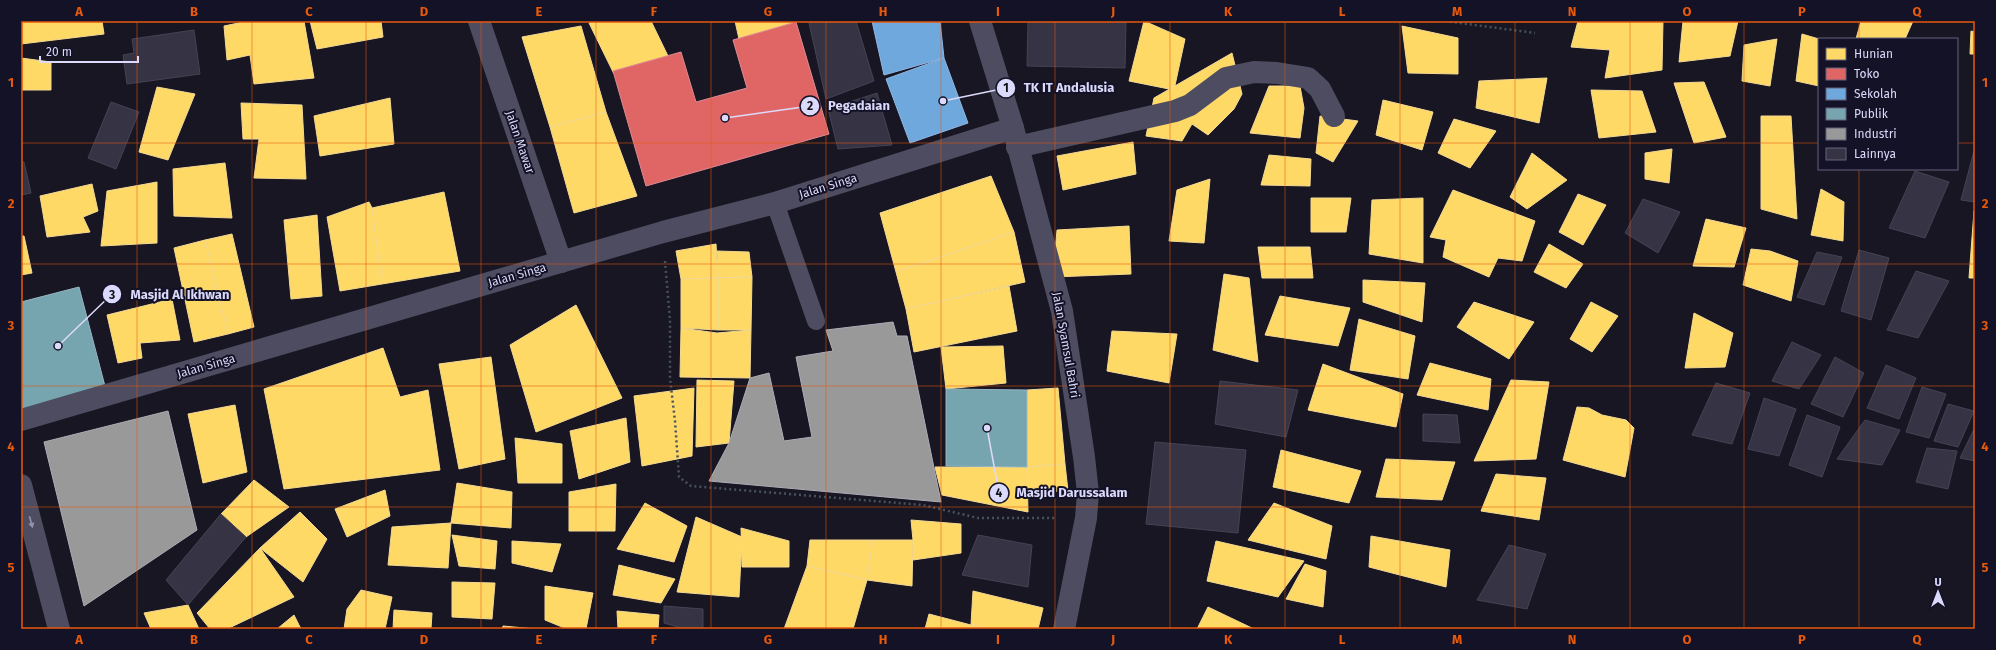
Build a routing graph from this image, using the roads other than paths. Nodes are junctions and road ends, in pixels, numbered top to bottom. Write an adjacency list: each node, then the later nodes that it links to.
1 (479, 21): 6 (street, Jalan Mawar)
2 (980, 21): 4 (street, Jalan Syamsul Bahri)
3 (1334, 116): 4 (street, Jalan Singa)
4 (1015, 138): 5 (street, Jalan Singa); 11 (street, Jalan Syamsul Bahri)
5 (775, 203): 6 (street, Jalan Singa); 7 (lane)
6 (561, 262): 8 (street, Jalan Singa)
7 (816, 321)
8 (21, 420)
9 (21, 485): 10 (street, one-way to 10)
10 (59, 629)
11 (1064, 629)

